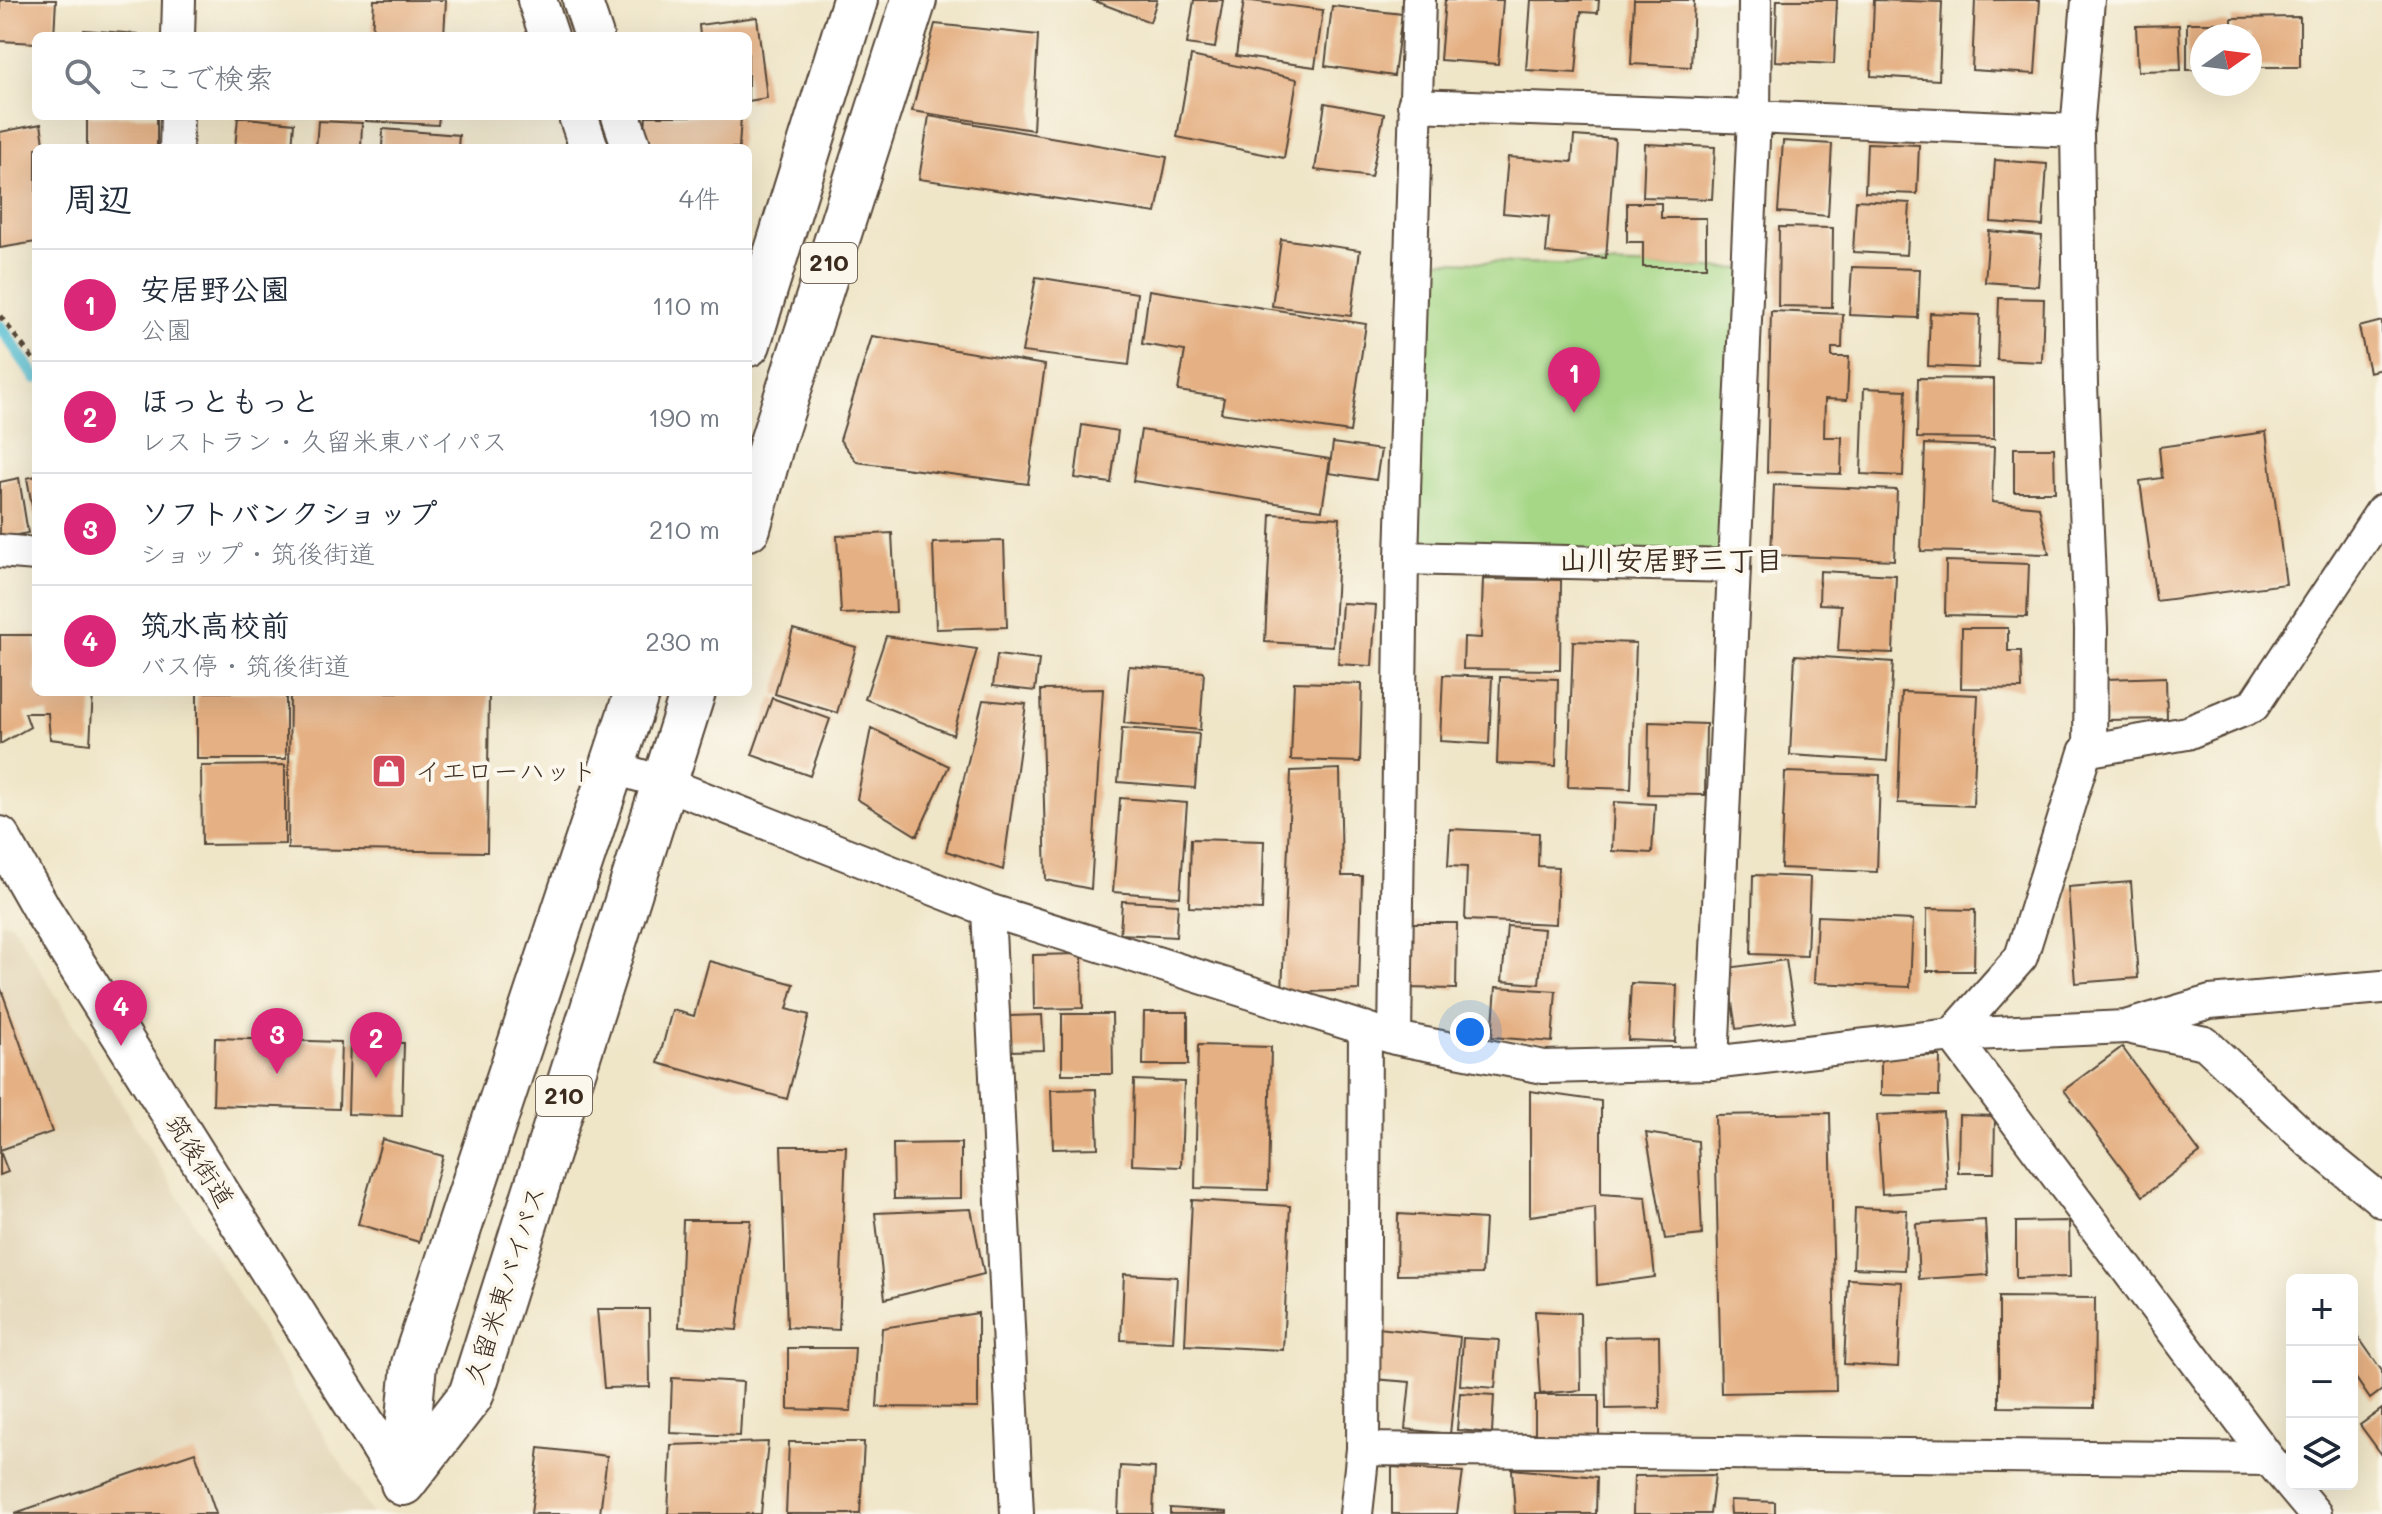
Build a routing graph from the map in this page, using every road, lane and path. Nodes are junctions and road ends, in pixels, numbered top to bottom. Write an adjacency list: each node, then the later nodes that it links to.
1 (179, 0): 9 (street)
2 (537, 0): 10 (street)
3 (582, 0): 11 (street)
4 (855, 0): 21 (highway, 210)
5 (914, 0): 25 (highway, 210)
6 (1419, 0): 12 (street)
7 (1755, 0): 13 (street)
8 (2088, 0): 17 (street)
9 (178, 32)
10 (548, 32)
11 (593, 32)
12 (1414, 105): 13 (street); 29 (street)
13 (1754, 117): 17 (street); 30 (street)
14 (177, 120): 18 (street)
15 (579, 120): 19 (street)
16 (622, 120): 20 (street)
17 (2077, 131): 33 (street)
18 (176, 144)
19 (588, 144)
20 (631, 144)
21 (764, 254): 23 (highway, 210)
22 (0, 316): 24 (path)
23 (752, 322)
24 (32, 358)
25 (753, 491)
26 (2382, 511): 33 (street)
27 (0, 551): 28 (street)
28 (32, 554)
29 (1402, 558): 30 (street); 42 (street)
30 (1734, 566): 43 (street)
31 (636, 696): 34 (highway, 210)
32 (692, 696): 35 (highway, 久留米東バイパス / 210)
33 (2090, 750): 41 (street)
34 (611, 767): 35 (street); 47 (highway, 210)
35 (662, 782): 37 (street); 47 (highway, 久留米東バイパス / 210)
36 (0, 836): 47 (street, 筑後街道)
37 (988, 910): 40 (street); 48 (street)
38 (2382, 987): 39 (street)
39 (2125, 1027): 41 (street); 44 (street)
40 (1365, 1028): 42 (street); 45 (street)
41 (1952, 1035): 43 (street); 46 (street)
42 (1395, 1038): 43 (street)
43 (1712, 1063)
44 (2382, 1201)
45 (1363, 1449): 46 (street); 49 (street)
46 (2269, 1459): 50 (street)
47 (412, 1499)
48 (1017, 1514)
49 (1356, 1514)
50 (2315, 1514)

